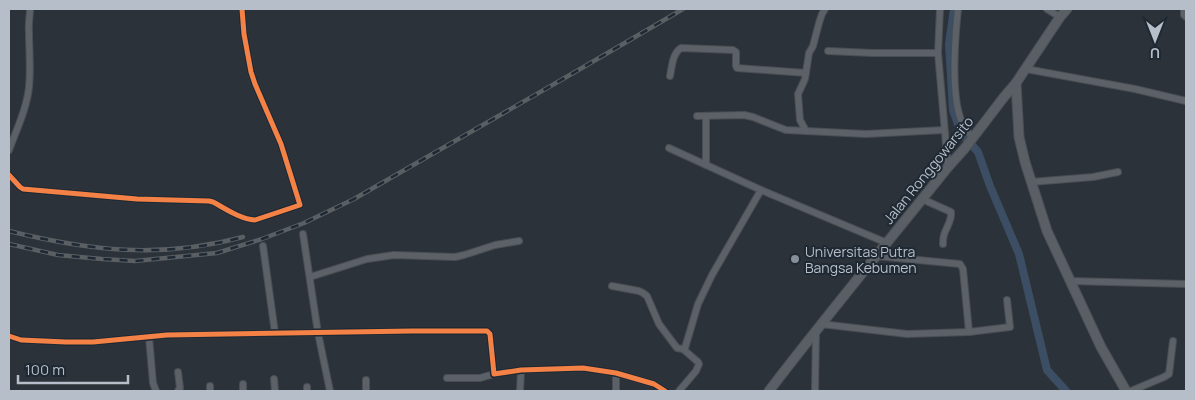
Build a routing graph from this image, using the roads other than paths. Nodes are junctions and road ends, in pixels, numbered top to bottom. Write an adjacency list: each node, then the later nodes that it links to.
1 (30, 9): 26 (street)
2 (242, 9): 30 (street)
3 (825, 9): 14 (street)
4 (940, 9): 12 (street)
5 (958, 9): 24 (street)
6 (1047, 9): 9 (street)
7 (1068, 9): 9 (main road, Jalan Ronggowarsito)
8 (1184, 9): 10 (street)
9 (1060, 17): 13 (main road, Jalan Ronggowarsito)
10 (1186, 17)
11 (828, 51): 12 (street)
12 (938, 54): 22 (street)
13 (1026, 69): 16 (main road, Jalan Ronggowarsito); 18 (street)
14 (806, 73): 15 (street); 23 (street)
15 (670, 76)
16 (1016, 83): 17 (main road, Jalan Ronggowarsito); 19 (main road)
17 (1004, 97): 19 (main road); 24 (main road, Jalan Ronggowarsito)
18 (1186, 101)
19 (1018, 106): 31 (main road)
20 (697, 116): 21 (street)
21 (706, 116): 23 (street); 27 (street)
22 (944, 130): 23 (street); 28 (street)
23 (806, 131)
24 (972, 138): 28 (main road, Jalan Ronggowarsito)
25 (669, 148): 27 (street)
26 (9, 150)
27 (706, 165): 32 (street)
28 (948, 167): 33 (main road, Jalan Ronggowarsito)
29 (1118, 172): 31 (street)
30 (9, 175)
31 (1031, 182): 41 (main road)
32 (761, 190): 36 (street); 52 (street)
33 (922, 199): 36 (main road, Jalan Ronggowarsito); 37 (street)
34 (303, 234): 40 (street)
35 (519, 241): 40 (street)
36 (886, 243): 39 (main road, Jalan Ronggowarsito)
37 (943, 244)
38 (263, 246): 47 (street)
39 (876, 256): 45 (main road, Jalan Ronggowarsito); 46 (street)
40 (310, 277): 48 (street)
41 (1070, 282): 42 (street); 71 (main road)
42 (1186, 284)
43 (612, 286): 52 (street)
44 (1008, 300): 46 (street)
45 (818, 327): 46 (street); 69 (main road, Jalan Ronggowarsito); 70 (street)
46 (970, 332)
47 (275, 333): 48 (street); 50 (street)
48 (318, 333): 56 (street); 63 (street)
49 (9, 336): 50 (street)
50 (149, 337): 61 (street)
51 (1173, 341): 72 (street)
52 (683, 349): 68 (street)
53 (521, 370): 55 (street); 56 (street); 65 (street)
54 (178, 372): 60 (street)
55 (616, 373): 66 (street); 67 (street)
56 (494, 374): 57 (street)
57 (448, 378)
58 (274, 379): 62 (street)
59 (366, 380): 64 (street)
60 (179, 390)
61 (156, 391)
62 (275, 391)
63 (330, 391)
64 (366, 391)
65 (520, 391)
66 (616, 391)
67 (665, 391)
68 (679, 391)
69 (769, 391)
70 (815, 391)
71 (1126, 391)
72 (1131, 391)

